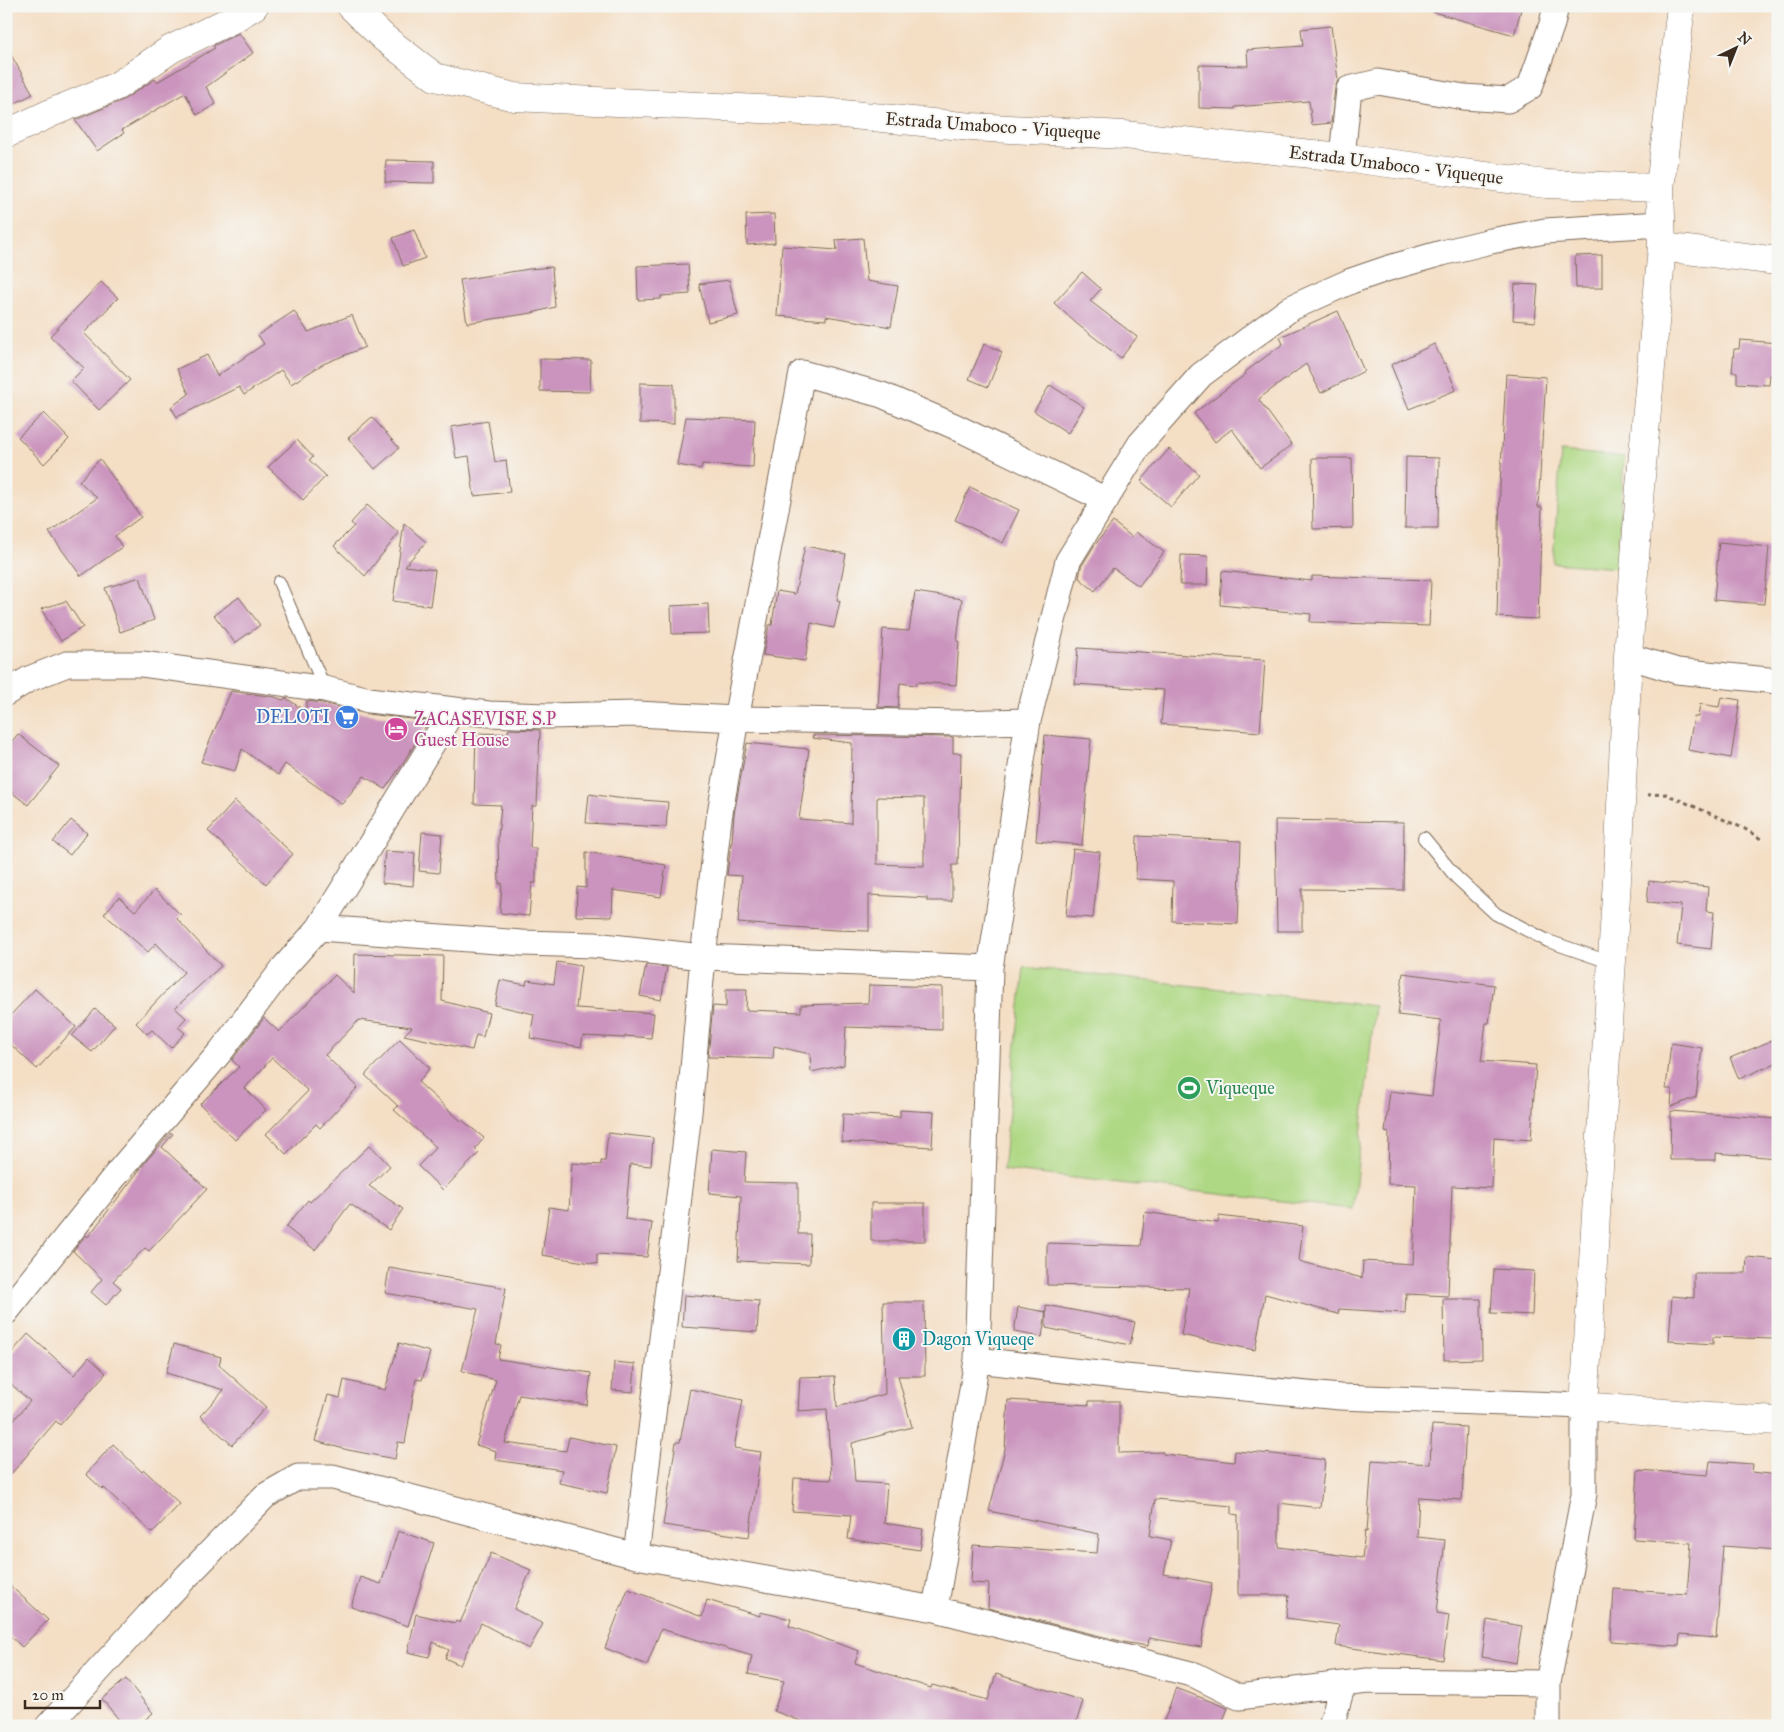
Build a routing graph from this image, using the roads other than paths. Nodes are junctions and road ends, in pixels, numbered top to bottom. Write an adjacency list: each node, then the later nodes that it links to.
1 (254, 6): 5 (main road)
2 (351, 6): 6 (main road, Estrada Umaboco - Viqueque)
3 (1556, 6): 6 (street)
4 (1681, 6): 7 (main road)
5 (6, 134)
6 (1342, 158): 7 (main road, Estrada Umaboco - Viqueque)
7 (1660, 188): 8 (main road)
8 (1662, 236): 9 (main road); 10 (street); 12 (main road)
9 (1778, 261)
10 (1106, 500): 17 (street); 18 (street)
11 (279, 582): 14 (lane)
12 (1628, 656): 13 (street); 22 (main road)
13 (1778, 681)
14 (325, 689): 15 (street); 16 (street)
15 (6, 694)
16 (453, 710): 17 (street); 20 (street)
17 (736, 719): 18 (street); 21 (street)
18 (1028, 721): 23 (street)
19 (1424, 838): 22 (lane)
20 (319, 928): 21 (street); 24 (street)
21 (703, 957): 23 (street); 28 (street)
22 (1612, 963): 26 (main road)
23 (990, 968): 25 (street)
24 (6, 1312)
25 (978, 1360): 26 (street); 29 (street)
26 (1584, 1406): 27 (main road); 30 (street)
27 (1778, 1421)
28 (636, 1556): 29 (street); 32 (street)
29 (935, 1609): 31 (street)
30 (1548, 1683): 31 (street); 34 (street)
31 (1343, 1684): 33 (street)
32 (48, 1726)
33 (1331, 1726)
34 (1548, 1726)

